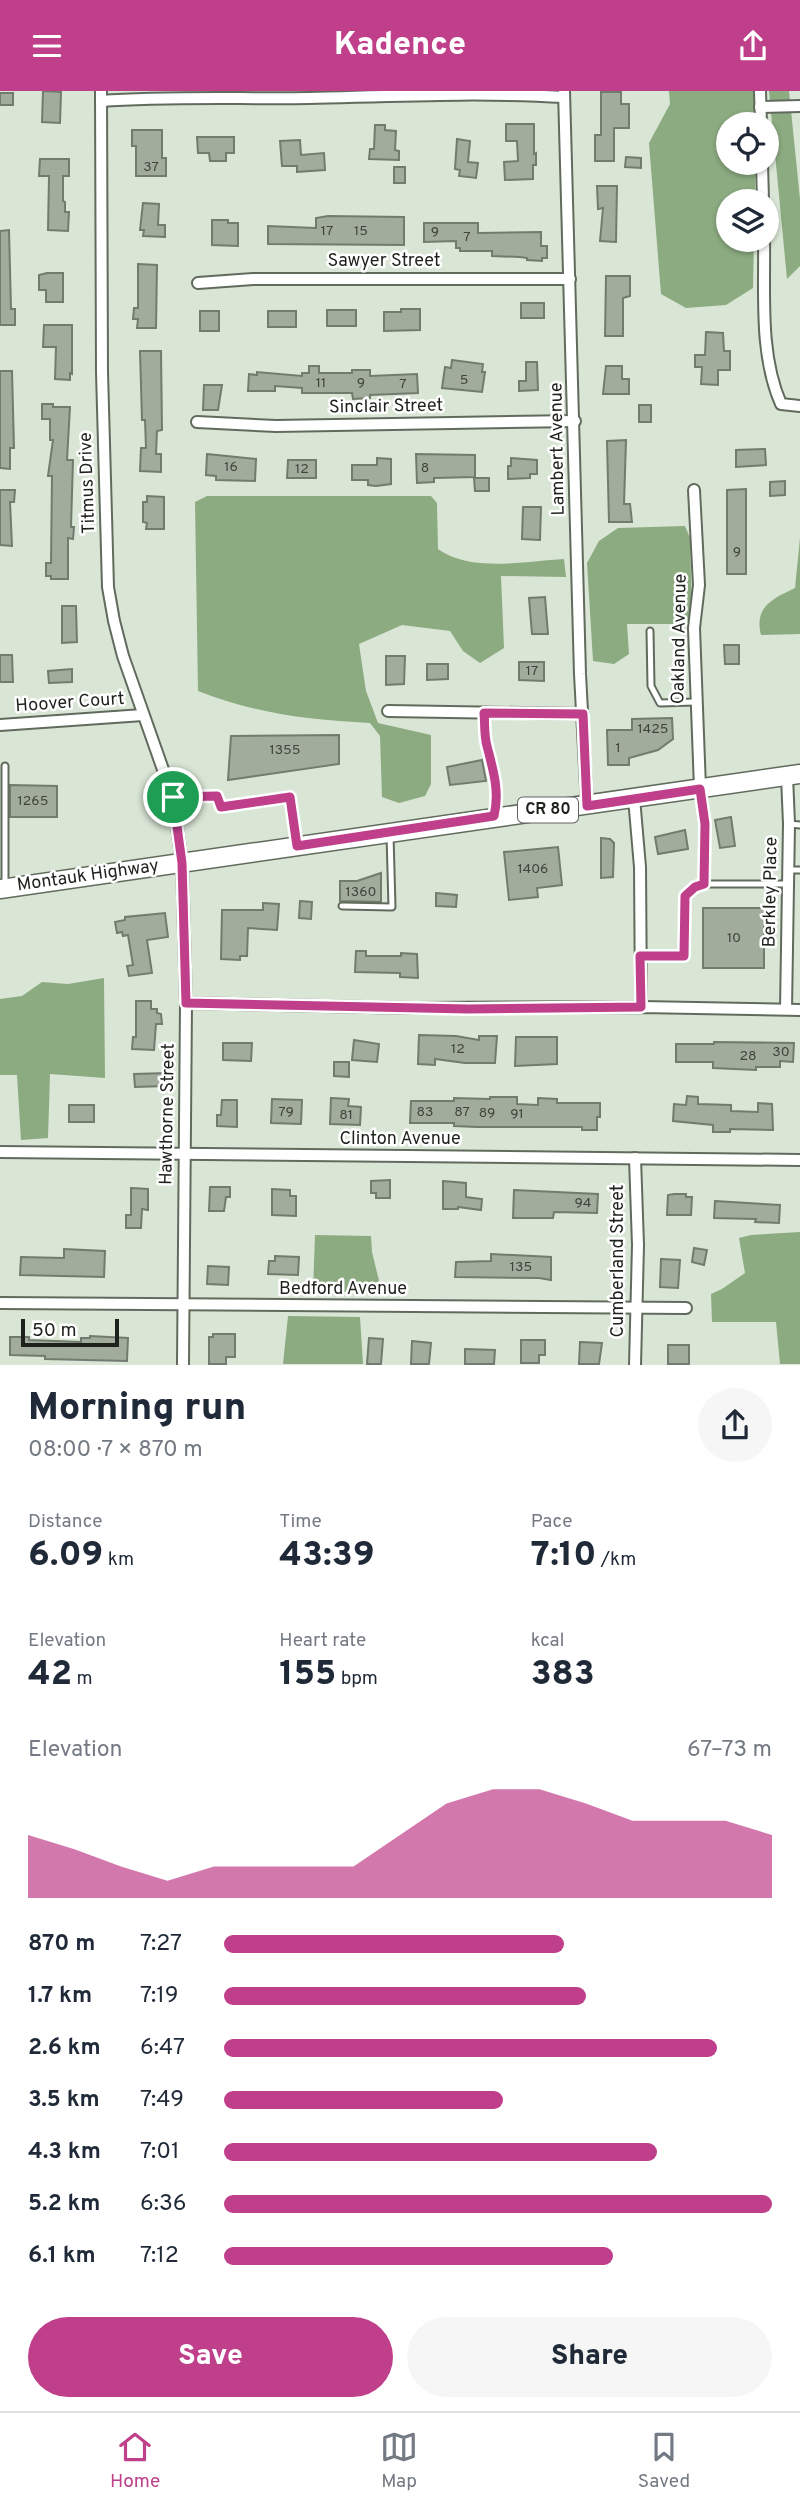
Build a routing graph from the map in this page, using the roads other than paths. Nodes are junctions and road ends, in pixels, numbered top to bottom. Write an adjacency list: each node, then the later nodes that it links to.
1 (760, 91): 7 (street)
2 (417, 93): 3 (street); 4 (street)
3 (564, 94): 10 (street, Lambert Avenue)
4 (266, 95): 5 (street)
5 (101, 96): 21 (street, Titmus Drive)
6 (800, 106): 7 (street)
7 (760, 107): 8 (street)
8 (760, 112)
9 (764, 252): 12 (street)
10 (570, 279): 11 (street, Sawyer Street); 13 (street, Lambert Avenue)
11 (198, 283)
12 (800, 406)
13 (575, 421): 14 (street, Sinclair Street); 20 (street, Lambert Avenue)
14 (197, 422)
15 (694, 490): 17 (street, Oakland Avenue)
16 (650, 631): 17 (lane)
17 (695, 702): 25 (street, Oakland Avenue)
18 (388, 711): 19 (street)
19 (484, 713): 20 (street); 29 (lane)
20 (583, 714): 28 (street, Lambert Avenue)
21 (143, 715): 22 (street, Hoover Court); 26 (street, Titmus Drive)
22 (0, 725)
23 (5, 766): 37 (lane)
24 (794, 775): 25 (main road, Montauk Highway / CR 80); 30 (street, Berkley Place)
25 (700, 789): 27 (main road, Montauk Highway / CR 80); 35 (lane)
26 (173, 797): 32 (lane); 33 (street, Titmus Drive)
27 (634, 798): 28 (main road, Montauk Highway / CR 80); 39 (street)
28 (587, 806): 29 (main road, Montauk Highway / CR 80)
29 (494, 816): 31 (main road, Montauk Highway / CR 80)
30 (795, 825): 34 (street, Berkley Place)
31 (389, 832): 32 (main road, Montauk Highway / CR 80); 38 (lane)
32 (297, 846): 33 (main road, Montauk Highway / CR 80)
33 (182, 863): 37 (main road, Montauk Highway / CR 80); 40 (street, Hawthorne Street)
34 (794, 870): 36 (street, Berkley Place)
35 (704, 884): 36 (lane); 39 (lane)
36 (788, 884): 42 (street, Berkley Place)
37 (2, 889)
38 (342, 906)
39 (640, 956): 41 (street)
40 (186, 1003): 41 (street); 45 (street, Hawthorne Street)
41 (641, 1007): 42 (street)
42 (786, 1009): 43 (street)
43 (800, 1010)
44 (0, 1152): 45 (street, Clinton Avenue)
45 (185, 1152): 46 (street, Clinton Avenue); 49 (street, Hawthorne Street)
46 (635, 1159): 47 (street, Clinton Avenue); 50 (street, Cumberland Street)
47 (800, 1160)
48 (0, 1303): 49 (street, Bedford Avenue)
49 (183, 1305): 50 (street, Bedford Avenue); 52 (street, Hawthorne Street)
50 (636, 1308): 51 (street, Bedford Avenue); 53 (street, Cumberland Street)
51 (686, 1308)
52 (183, 1364)
53 (635, 1364)

